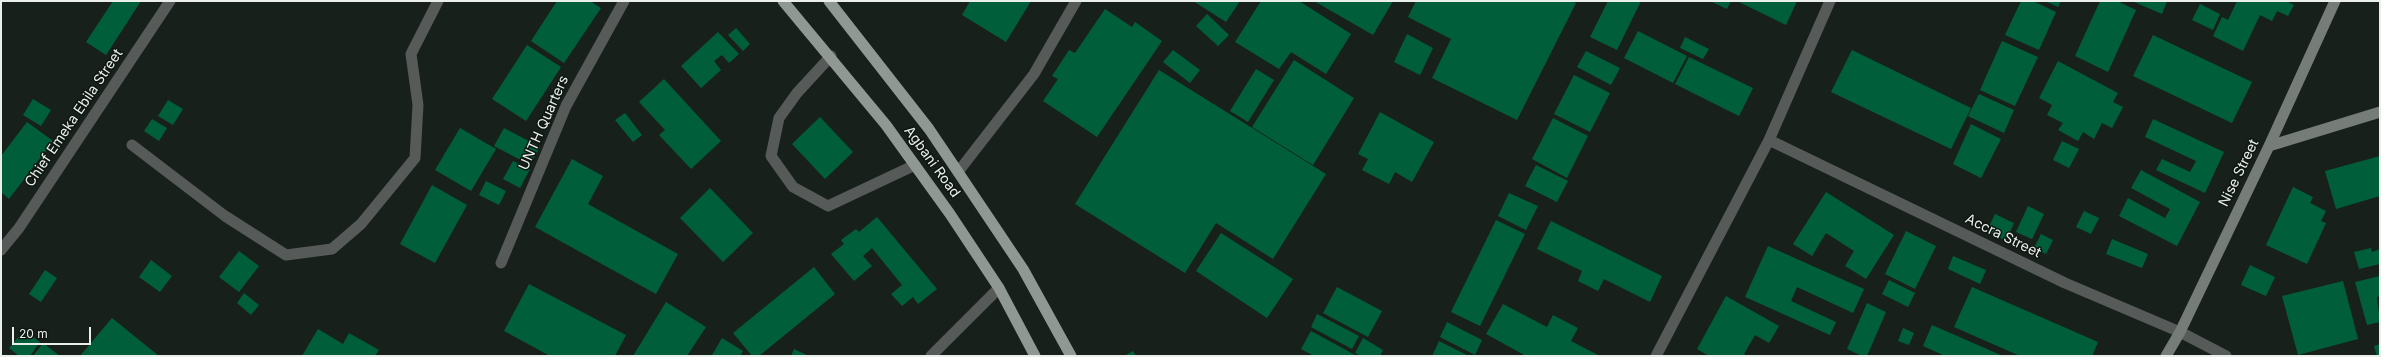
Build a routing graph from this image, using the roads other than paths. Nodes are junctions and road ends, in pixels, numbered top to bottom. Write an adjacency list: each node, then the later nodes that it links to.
1 (170, 1): 16 (street, Chief Emeka Ebila Street)
2 (438, 1): 12 (street)
3 (624, 1): 17 (street, UNTH Quarters)
4 (783, 1): 9 (main road, Agbani Road)
5 (829, 1): 15 (main road, Agbani Road)
6 (1076, 1): 15 (street)
7 (1830, 1): 11 (street)
8 (2335, 1): 13 (main road, Nise Street)
9 (831, 56): 14 (main road, Agbani Road); 14 (street)
10 (2380, 112): 13 (main road)
11 (1769, 140): 19 (street, Accra Street); 23 (street)
12 (132, 146)
13 (2270, 146): 19 (main road, Nise Street)
14 (915, 165): 18 (main road, Agbani Road)
15 (958, 172): 22 (main road, Agbani Road)
16 (1, 250)
17 (501, 263)
18 (999, 288): 20 (street); 21 (main road, Agbani Road)
19 (2180, 332): 24 (main road, Nise Street); 25 (street, Accra Street)
20 (932, 356)
21 (1035, 356)
22 (1071, 356)
23 (1656, 356)
24 (2166, 356)
25 (2226, 356)

